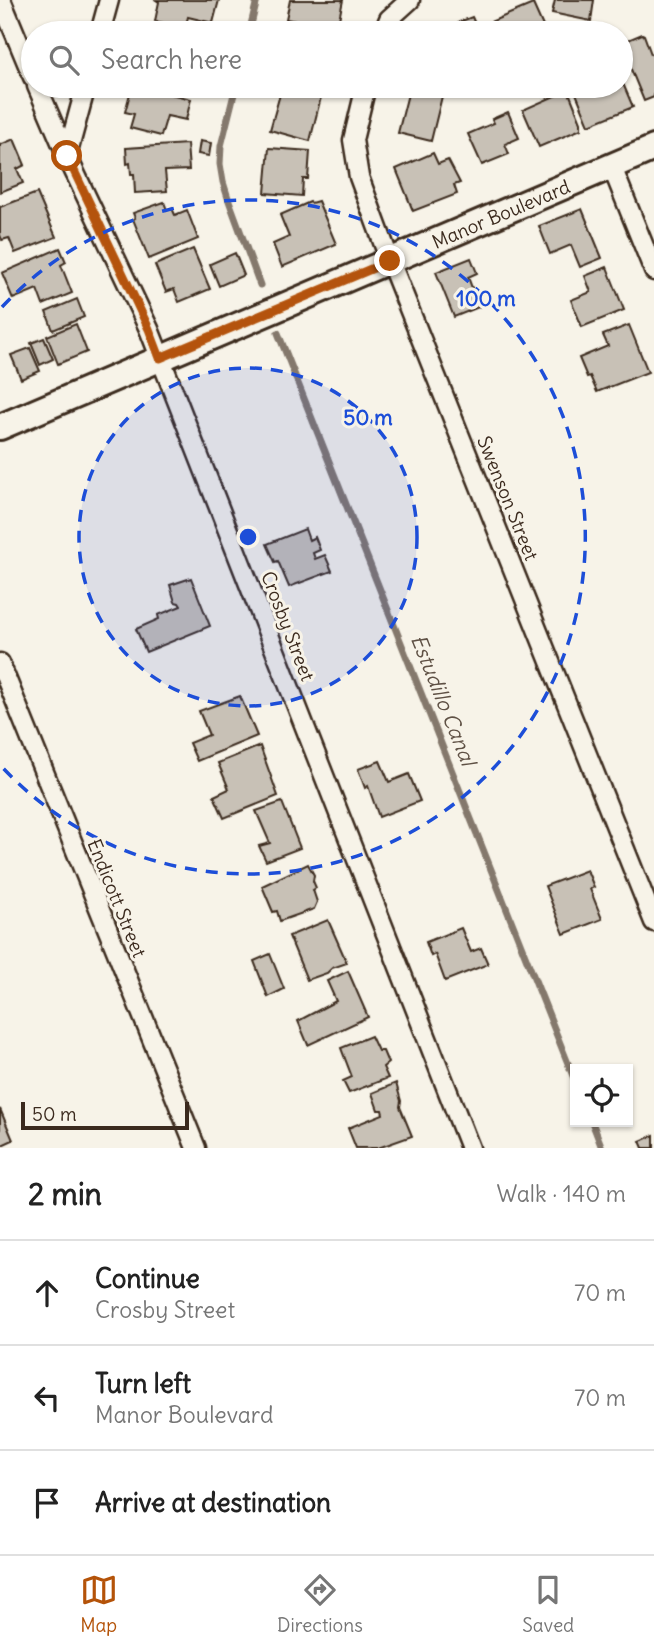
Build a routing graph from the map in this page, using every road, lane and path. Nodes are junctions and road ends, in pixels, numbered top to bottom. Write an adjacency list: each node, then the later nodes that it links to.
1 (1, 0): 6 (street)
2 (109, 0): 4 (street)
3 (410, 0): 5 (street)
4 (103, 21)
5 (388, 21)
6 (21, 48)
7 (42, 98): 11 (street, Crosby Street)
8 (83, 98): 11 (street)
9 (363, 98): 13 (street, Swenson Street)
10 (654, 148): 12 (street, Manor Boulevard)
11 (67, 156): 15 (street, Crosby Street)
12 (612, 167): 13 (street, Manor Boulevard); 14 (street)
13 (390, 261): 15 (street, Manor Boulevard); 18 (street, Swenson Street)
14 (654, 271)
15 (160, 358): 16 (street, Manor Boulevard); 20 (street, Crosby Street)
16 (0, 427)
17 (0, 663): 19 (street, Endicott Street)
18 (654, 922)
19 (196, 1148)
20 (470, 1148)

